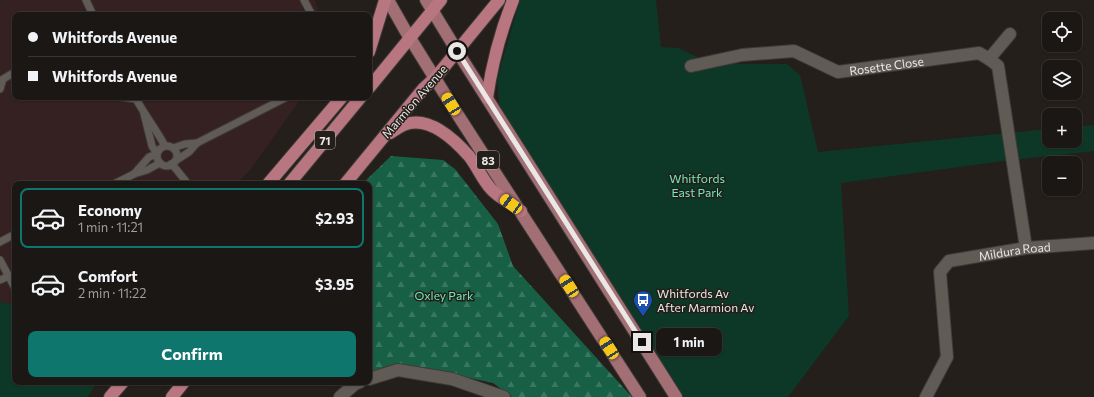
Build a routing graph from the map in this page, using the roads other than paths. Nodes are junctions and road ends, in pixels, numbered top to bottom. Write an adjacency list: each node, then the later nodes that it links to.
1 (86, 0): 10 (lane)
2 (304, 0): 11 (lane)
3 (384, 0): 14 (highway)
4 (388, 0): 13 (main road, 83)
5 (426, 0): 9 (main road, 83)
6 (441, 0): 9 (highway)
7 (499, 0): 15 (highway, Marmion Avenue)
8 (513, 0): 22 (highway)
9 (432, 11): 13 (highway); 15 (main road, 83)
10 (92, 12)
11 (310, 12)
12 (1010, 34): 16 (street)
13 (410, 38): 19 (main road, 83); 20 (highway)
14 (372, 42)
15 (457, 51): 19 (highway, Marmion Avenue); 22 (main road, 83)
16 (989, 59): 17 (street, Rosette Close); 46 (street)
17 (691, 66)
18 (12, 74): 21 (lane)
19 (435, 78): 28 (highway, Marmion Avenue); 42 (main road, 83)
20 (372, 84)
21 (0, 89)
22 (487, 98): 60 (main road, 83)
23 (137, 100): 27 (lane)
24 (281, 100): 29 (lane)
25 (339, 100): 39 (highway)
26 (359, 100): 40 (highway, 71)
27 (144, 114): 30 (lane); 31 (lane)
28 (385, 135): 41 (highway, Marmion Avenue); 42 (highway)
29 (198, 143): 31 (lane); 35 (lane)
30 (152, 146): 32 (lane); 33 (lane)
31 (169, 147): 32 (lane); 35 (lane)
32 (157, 154): 33 (lane); 34 (lane)
33 (149, 157): 36 (lane)
34 (160, 163): 35 (lane); 36 (lane)
35 (173, 163): 38 (lane)
36 (134, 174): 37 (lane)
37 (120, 181)
38 (186, 181)
39 (271, 181)
40 (291, 181)
41 (347, 181)
42 (521, 211): 59 (main road, 83)
43 (12, 236): 44 (lane)
44 (0, 242)
45 (1094, 243): 46 (street, Mildura Road)
46 (1026, 248): 61 (street, Mildura Road)
47 (0, 260): 48 (lane)
48 (8, 276): 49 (lane); 50 (lane)
49 (0, 280)
50 (12, 283)
51 (372, 378): 58 (street)
52 (120, 385): 55 (highway)
53 (182, 385): 56 (highway)
54 (354, 385): 57 (street)
55 (110, 397)
56 (172, 397)
57 (340, 397)
58 (504, 397)
59 (640, 397)
60 (676, 397)
61 (926, 397)

